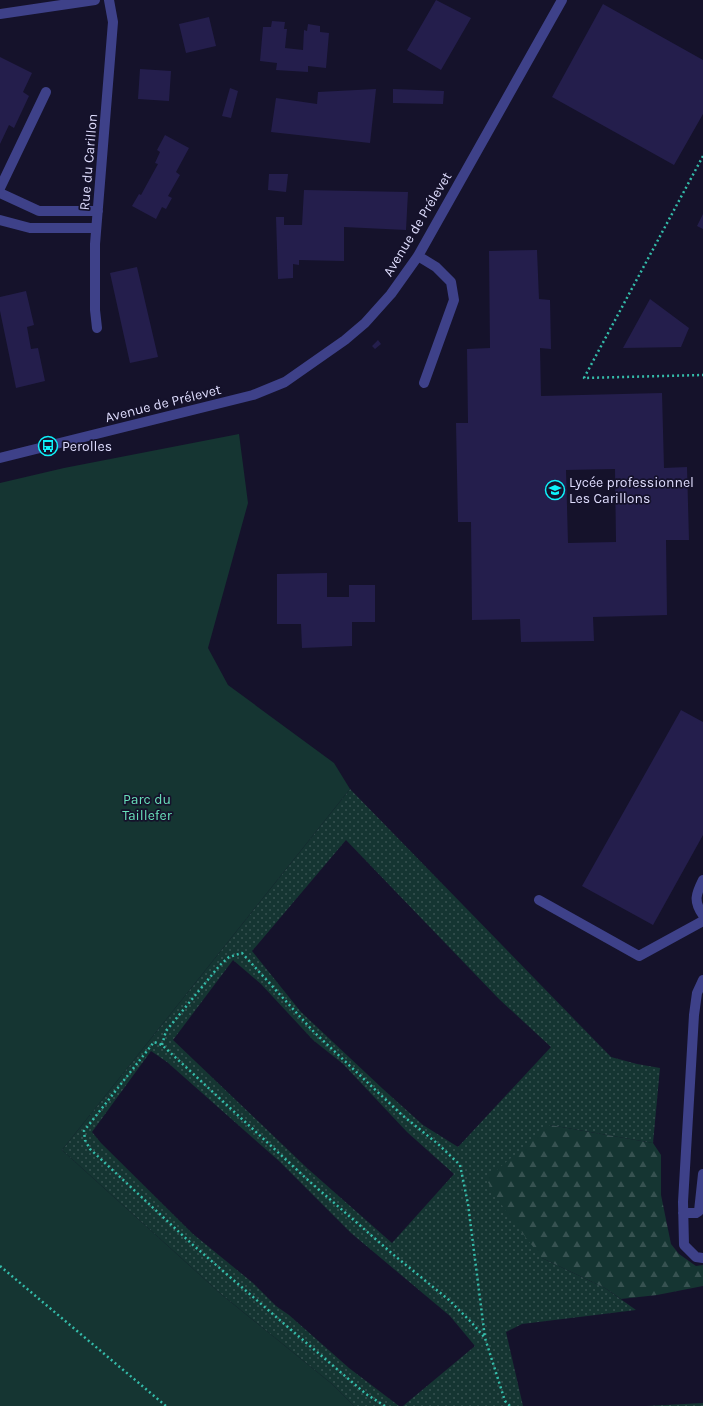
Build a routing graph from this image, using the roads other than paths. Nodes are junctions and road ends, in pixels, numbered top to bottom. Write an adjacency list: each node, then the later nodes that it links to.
1 (95, 0): 4 (street)
2 (108, 0): 8 (street, Rue du Carillon)
3 (562, 0): 11 (street, Avenue de Prélevet)
4 (0, 14)
5 (46, 92): 6 (street)
6 (0, 188)
7 (0, 193): 8 (street)
8 (98, 211): 10 (street, Rue du Carillon)
9 (0, 220): 10 (street)
10 (96, 228): 12 (street, Rue du Carillon)
11 (418, 256): 13 (street); 14 (street, Avenue de Prélevet)
12 (97, 328)
13 (424, 383)
14 (0, 458)
15 (703, 880): 17 (street)
16 (539, 900): 18 (street)
17 (703, 915)
18 (703, 921)
19 (703, 980): 21 (street)
20 (703, 1174): 21 (street)
21 (683, 1213): 22 (street)
22 (703, 1258)

